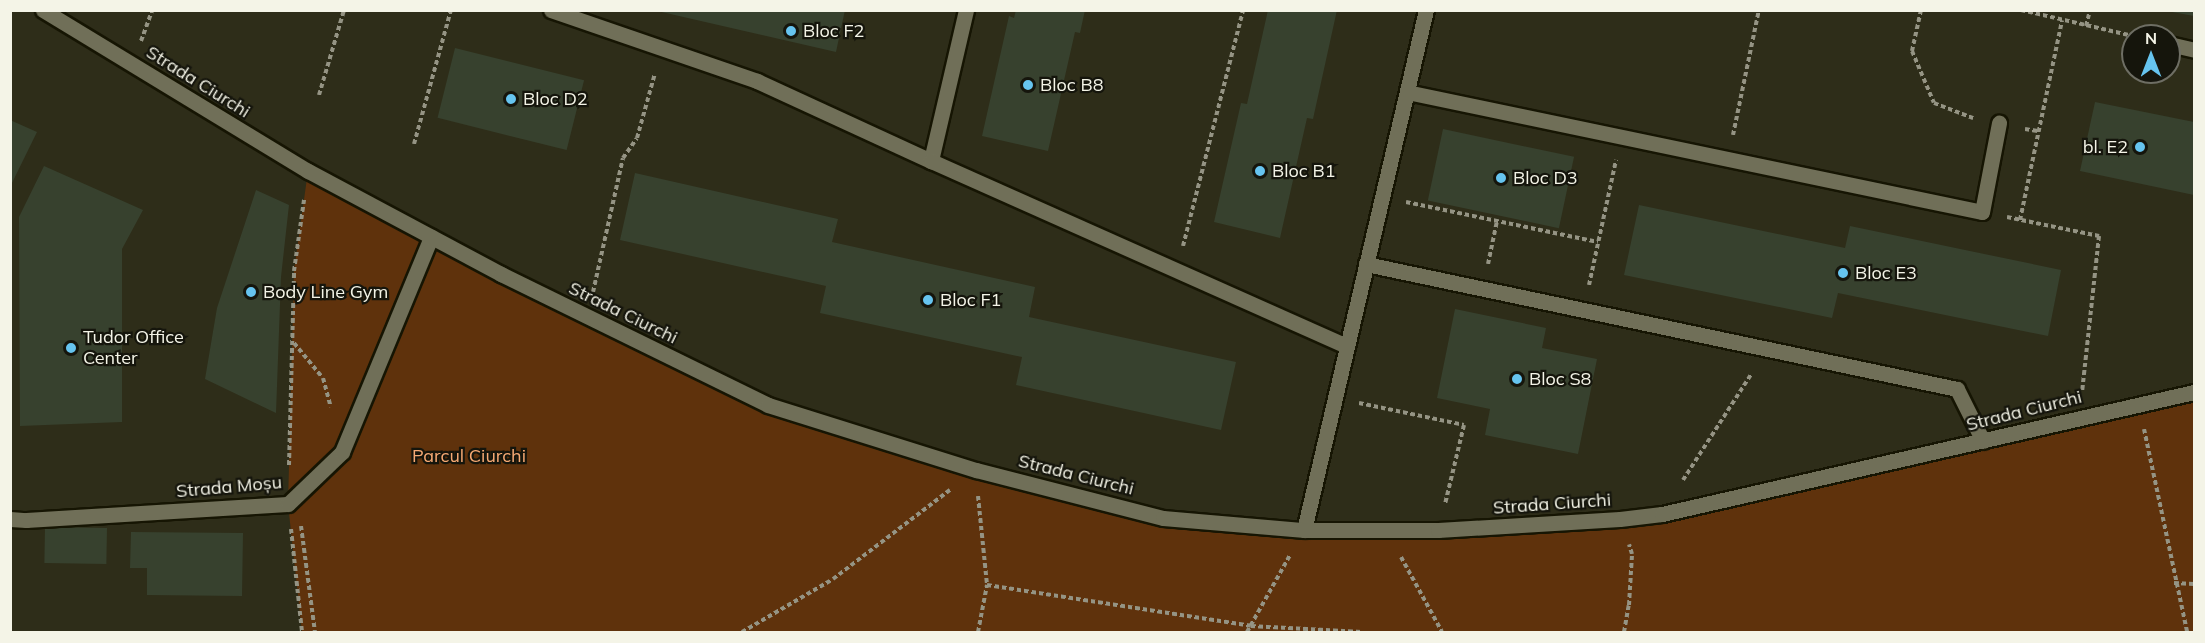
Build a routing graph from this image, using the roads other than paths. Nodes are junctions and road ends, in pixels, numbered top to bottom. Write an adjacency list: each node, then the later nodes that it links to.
1 (43, 10): 8 (street, Strada Ciurchi)
2 (551, 10): 7 (street)
3 (966, 10): 7 (street)
4 (1426, 10): 5 (street)
5 (1407, 92): 6 (street); 9 (street)
6 (1999, 123)
7 (931, 161): 10 (street)
8 (431, 237): 13 (street, Strada Moșu); 14 (street, Strada Ciurchi)
9 (1366, 264): 10 (street); 12 (street)
10 (1347, 346): 14 (street)
11 (2194, 392): 12 (street, Strada Ciurchi)
12 (1983, 441): 14 (street, Strada Ciurchi)
13 (18, 520)
14 (1304, 531)

